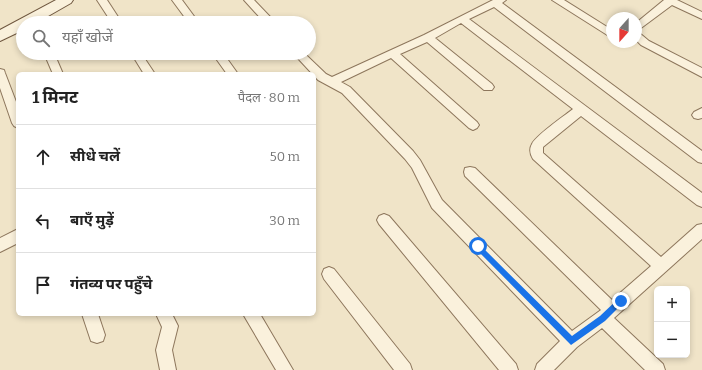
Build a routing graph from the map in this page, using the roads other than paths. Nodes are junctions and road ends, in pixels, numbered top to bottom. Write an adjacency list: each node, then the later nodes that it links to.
1 (102, 0): 9 (street)
2 (176, 0): 10 (street)
3 (249, 0): 11 (street)
4 (557, 0): 16 (street)
5 (498, 1): 13 (street); 38 (street)
6 (670, 1): 12 (street); 14 (street)
7 (57, 2): 8 (main road)
8 (37, 16)
9 (112, 16)
10 (189, 16)
11 (264, 16)
12 (702, 16)
13 (462, 18): 18 (street); 35 (street)
14 (642, 23)
15 (16, 28): 17 (main road)
16 (606, 31)
17 (0, 36)
18 (428, 37): 22 (street); 34 (street)
19 (642, 40): 21 (street)
20 (642, 43): 21 (street)
21 (645, 43): 31 (street)
22 (393, 54): 32 (street); 37 (street)
23 (52, 60): 27 (street)
24 (141, 60): 28 (street)
25 (222, 60): 29 (street)
26 (305, 60): 32 (street)
27 (57, 72)
28 (149, 72)
29 (231, 72)
30 (0, 73): 36 (street)
31 (702, 73)
32 (330, 81): 33 (street); 52 (street)
33 (316, 86)
34 (488, 87)
35 (581, 109): 40 (street); 45 (street)
36 (16, 117)
37 (473, 125)
38 (702, 158)
39 (470, 172): 47 (street)
40 (702, 201)
41 (384, 220): 56 (street)
42 (702, 230): 45 (street)
43 (16, 237): 44 (street)
44 (0, 245)
45 (661, 266): 47 (street)
46 (329, 274): 55 (street)
47 (607, 314): 52 (street); 58 (street)
48 (91, 316): 51 (street)
49 (165, 316): 53 (street)
50 (252, 316): 54 (street)
51 (97, 335)
52 (571, 341): 57 (street)
53 (168, 370)
54 (285, 370)
55 (404, 370)
56 (510, 370)
57 (543, 370)
58 (657, 370)

